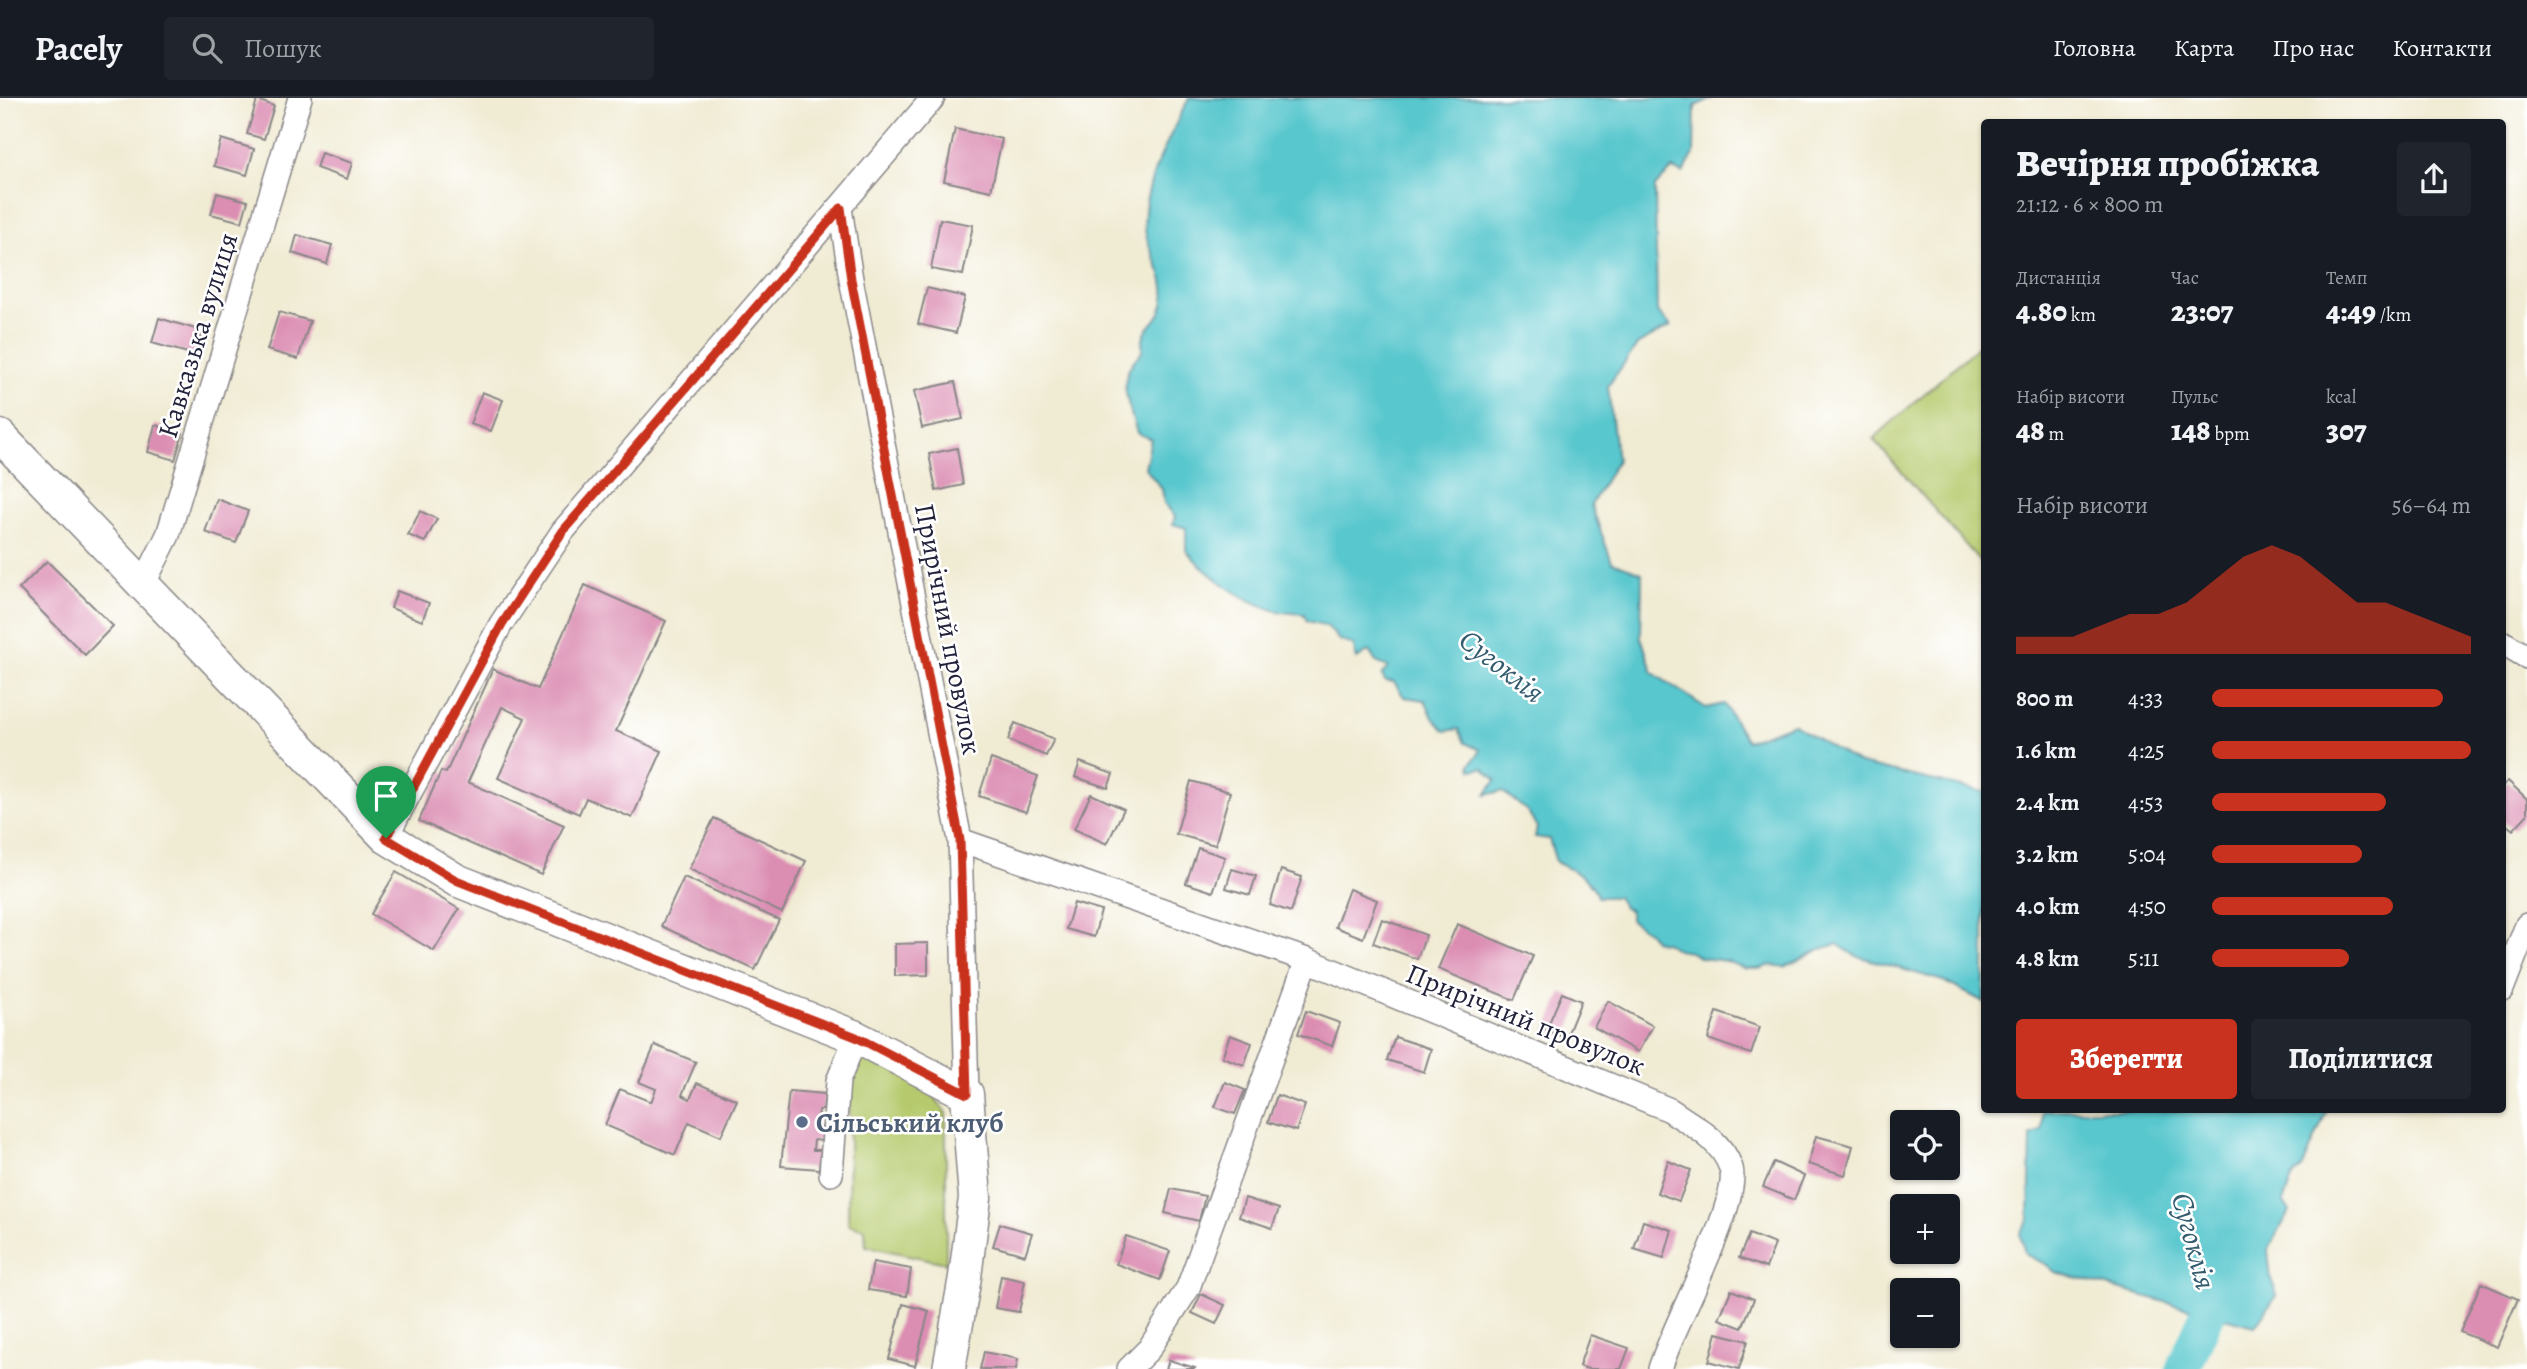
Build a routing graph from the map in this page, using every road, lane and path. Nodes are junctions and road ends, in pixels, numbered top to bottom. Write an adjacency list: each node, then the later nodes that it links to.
1 (300, 98): 5 (street, Кавказька вулиця)
2 (933, 98): 3 (street)
3 (841, 208): 8 (street); 9 (street, Прирічний провулок)
4 (0, 436): 5 (street)
5 (143, 585): 8 (street)
6 (2506, 644): 7 (street)
7 (2527, 657)
8 (386, 838): 13 (street)
9 (960, 840): 11 (street, Прирічний провулок); 14 (street)
10 (2527, 925): 12 (street)
11 (1307, 960): 17 (street); 18 (street, Прирічний провулок)
12 (2506, 979)
13 (856, 1037): 14 (street); 15 (street)
14 (967, 1094): 16 (street)
15 (831, 1174)
16 (948, 1369)
17 (1129, 1369)
18 (1660, 1369)

